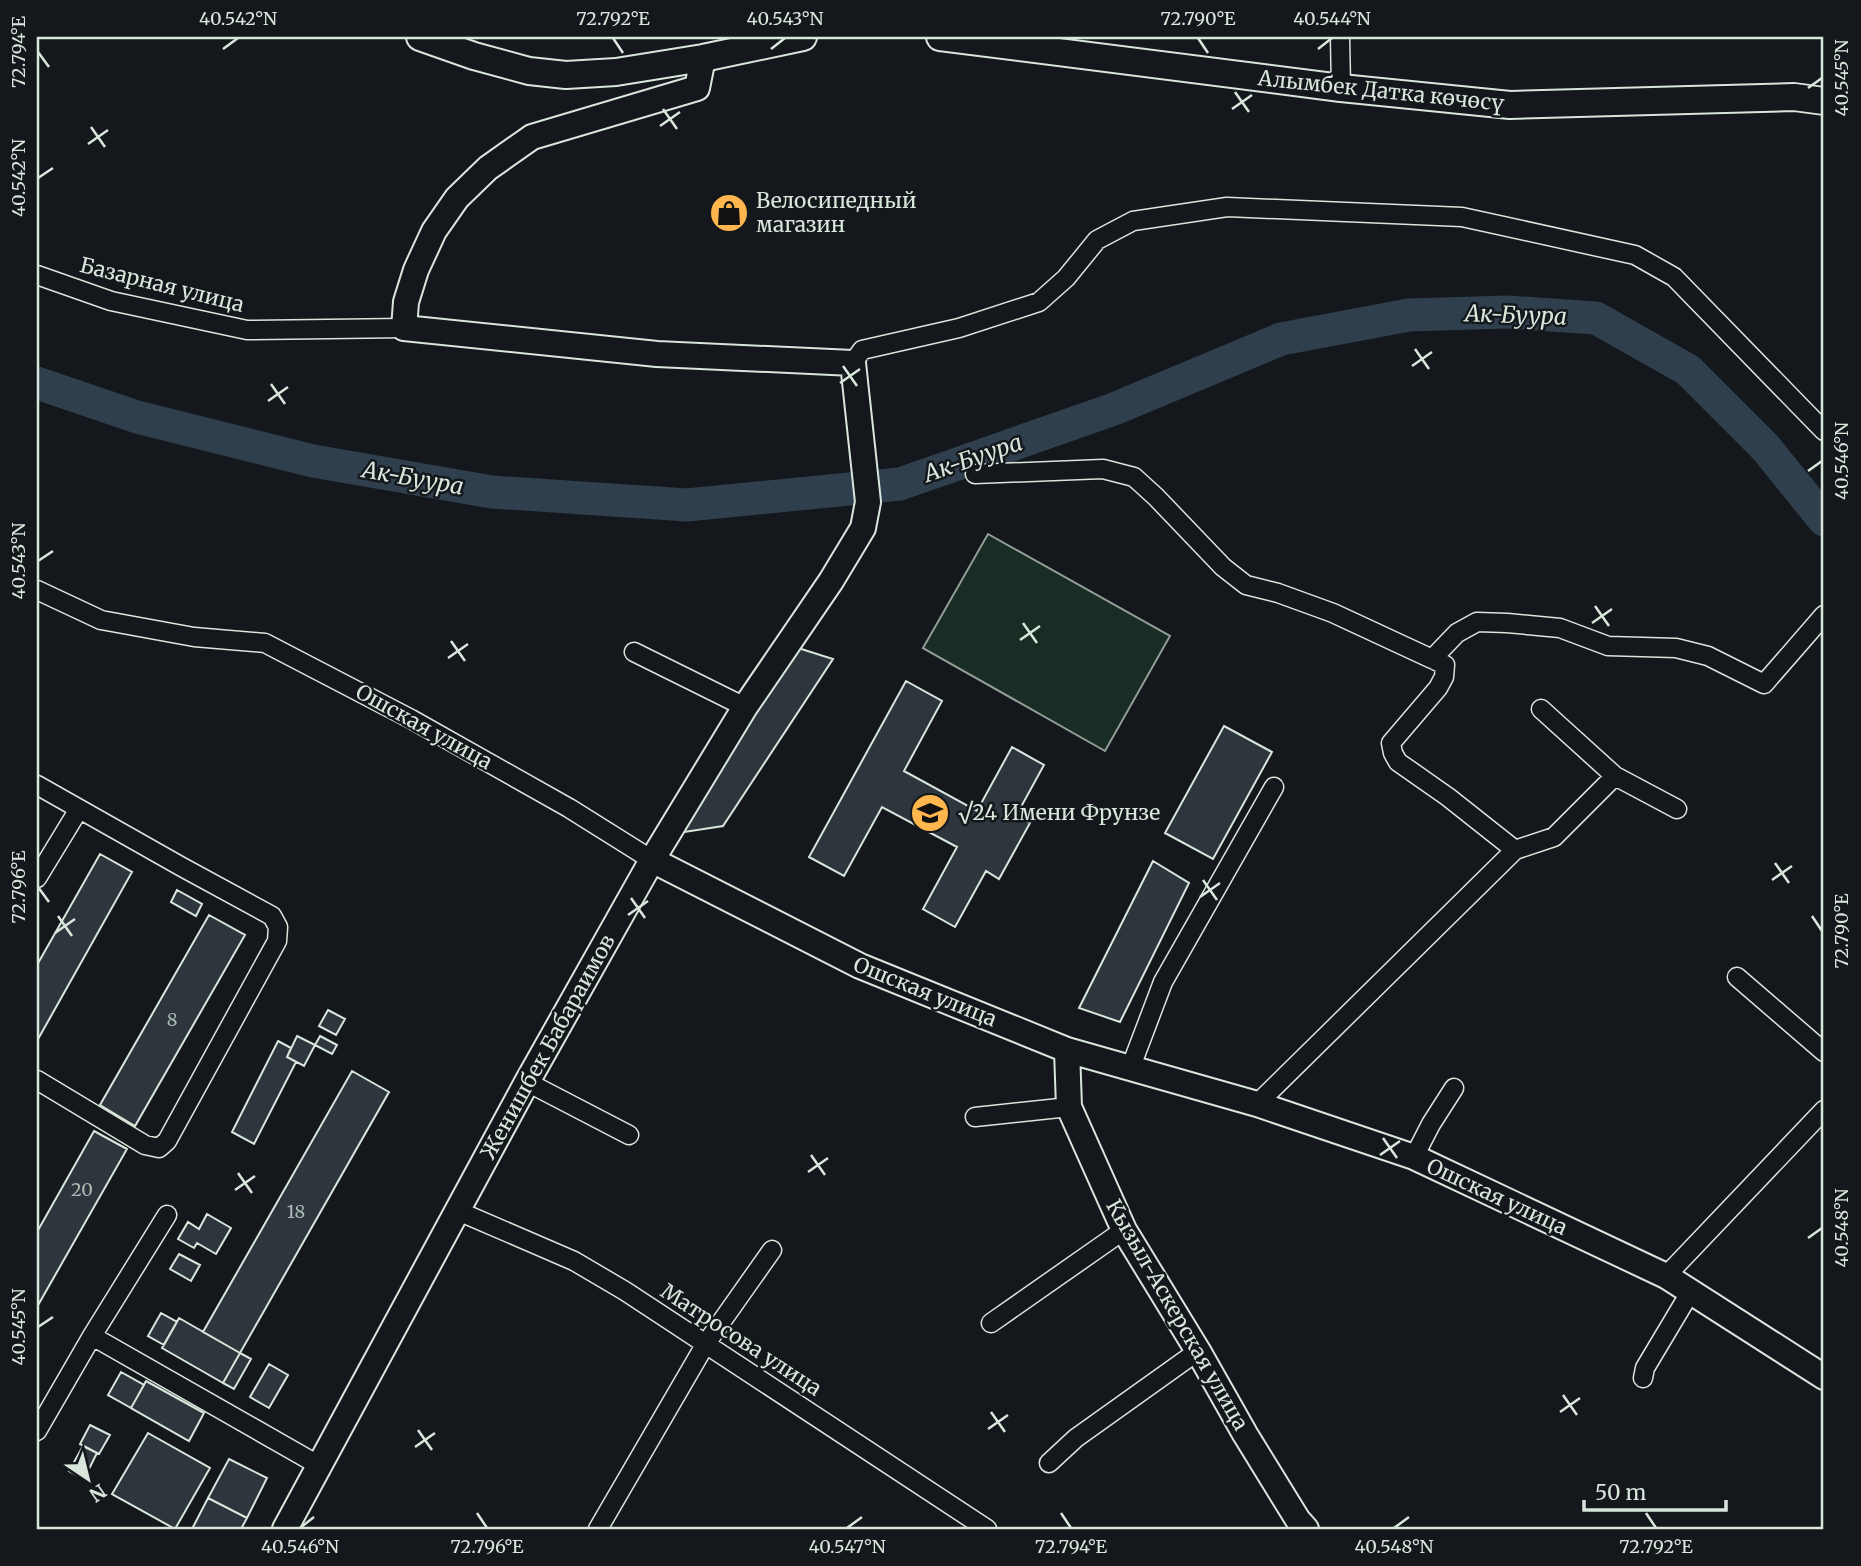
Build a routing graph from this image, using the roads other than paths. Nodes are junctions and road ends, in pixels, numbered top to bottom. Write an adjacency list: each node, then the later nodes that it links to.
1 (420, 37): 5 (main road)
2 (803, 37): 5 (main road)
3 (940, 37): 6 (main road, Алымбек Датка көчөсү)
4 (1340, 37): 6 (street)
5 (703, 58): 9 (main road)
6 (1342, 88): 7 (main road, Алымбек Датка көчөсү)
7 (1824, 101)
8 (37, 275): 9 (street, Базарная улица)
9 (404, 328): 10 (main road)
10 (853, 363): 11 (street); 17 (main road, Женишбек Бабараимов)
11 (1824, 431)
12 (975, 474): 16 (street)
13 (37, 590): 25 (street, Ошская улица)
14 (1824, 615): 16 (street)
15 (634, 652): 17 (street)
16 (1432, 659): 24 (street)
17 (745, 707): 25 (main road, Женишбек Бабараимов)
18 (1541, 709): 19 (street)
19 (1615, 776): 23 (street); 24 (street)
20 (37, 785): 22 (street)
21 (1274, 787): 30 (street)
22 (79, 808): 26 (street); 31 (street)
23 (1677, 809)
24 (1515, 850): 34 (street)
25 (652, 860): 28 (main road, Ошская улица); 32 (main road, Женишбек Бабараимов)
26 (37, 878)
27 (1737, 977): 29 (street)
28 (1067, 1049): 30 (main road, Ошская улица); 35 (main road, Кызыл-Аскерская улица)
29 (1824, 1052)
30 (1130, 1069): 34 (main road, Ошская улица)
31 (37, 1080)
32 (527, 1082): 38 (street); 40 (main road, Женишбек Бабараимов)
33 (1454, 1088): 39 (street)
34 (1257, 1104): 39 (main road, Ошская улица)
35 (1069, 1107): 37 (street); 42 (main road, Кызыл-Аскерская улица)
36 (1824, 1110): 44 (street)
37 (975, 1117)
38 (629, 1135)
39 (1414, 1157): 44 (main road, Ошская улица)
40 (458, 1211): 48 (street, Матросова улица); 54 (main road, Женишбек Бабараимов)
41 (167, 1215): 47 (street)
42 (1124, 1230): 46 (street); 49 (main road, Кызыл-Аскерская улица)
43 (772, 1250): 48 (street)
44 (1666, 1276): 45 (main road, Ошская улица)
45 (1691, 1291): 50 (main road, Ошская улица); 51 (street)
46 (991, 1323)
47 (92, 1336): 52 (street); 54 (street)
48 (705, 1345): 56 (street); 57 (street, Матросова улица)
49 (1198, 1351): 53 (street); 58 (main road, Кызыл-Аскерская улица)
50 (1824, 1377)
51 (1643, 1378)
52 (37, 1431)
53 (1049, 1463)
54 (320, 1466): 55 (main road, Женишбек Бабараимов)
55 (285, 1529)
56 (598, 1529)
57 (987, 1529)
58 (1306, 1529)

